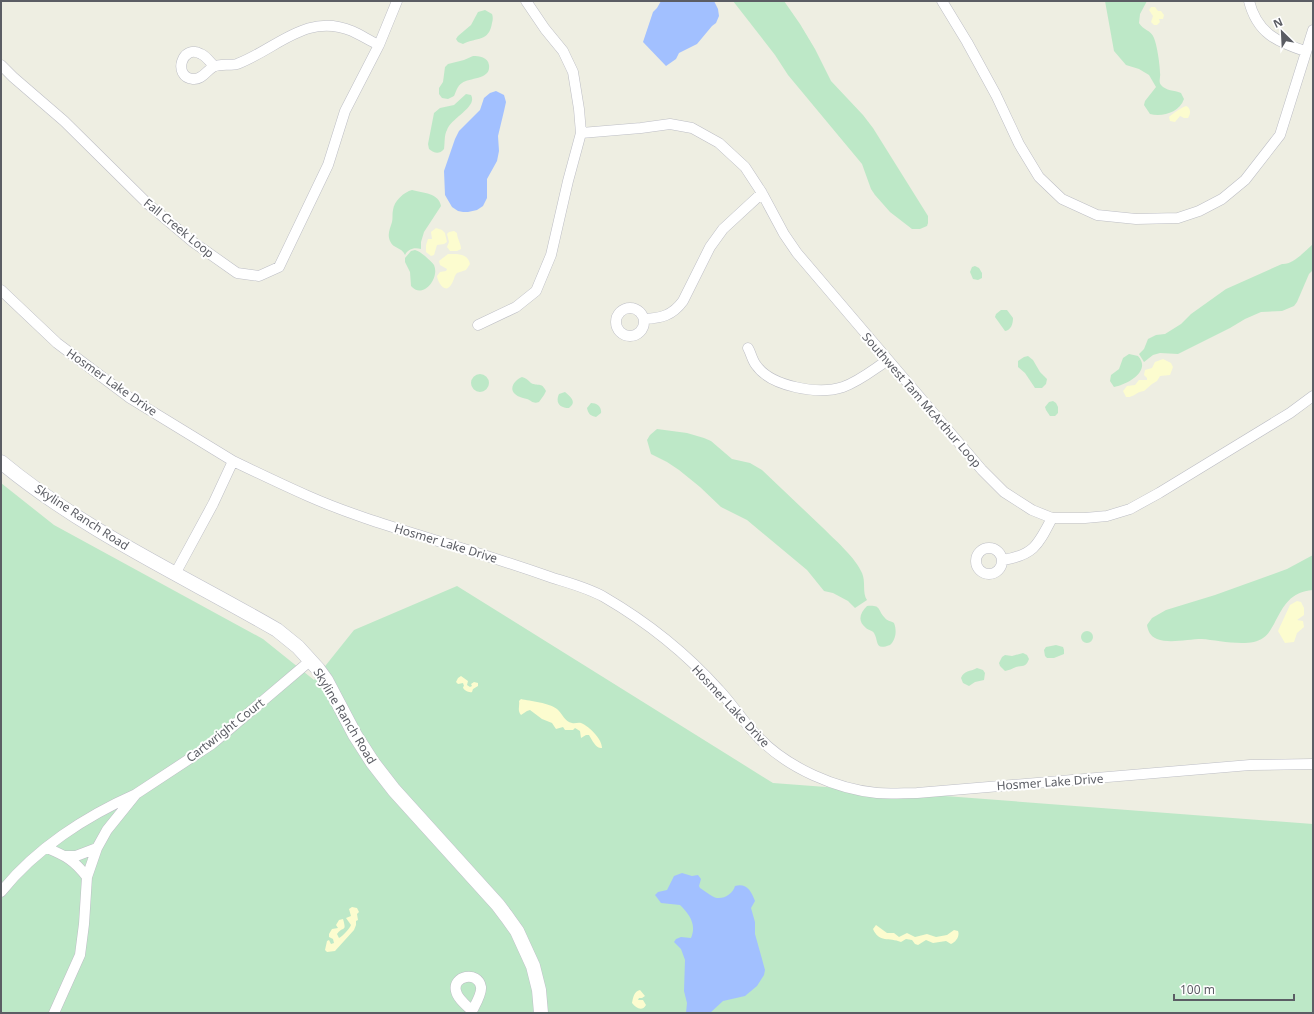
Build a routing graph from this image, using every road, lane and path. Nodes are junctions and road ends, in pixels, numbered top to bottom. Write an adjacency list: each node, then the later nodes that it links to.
1 (397, 1): 6 (street, Fall Creek Loop)
2 (526, 1): 10 (street)
3 (942, 1): 7 (street)
4 (1249, 1): 7 (street)
5 (1313, 30): 7 (street)
6 (379, 46): 8 (street, Fall Creek Loop); 9 (street)
7 (1305, 51)
8 (1, 65)
9 (214, 66)
10 (581, 133): 11 (street, Southwest Tam McArthur Loop); 14 (street)
11 (762, 193): 13 (street); 16 (street, Southwest Tam McArthur Loop)
12 (1, 290): 18 (street, Hosmer Lake Drive)
13 (644, 320)
14 (478, 325)
15 (748, 348): 16 (street)
16 (888, 360): 20 (street, Southwest Tam McArthur Loop)
17 (1313, 396): 20 (street, Southwest Tam McArthur Loop)
18 (234, 461): 22 (street); 24 (street, Hosmer Lake Drive)
19 (1, 462): 22 (street, Skyline Ranch Road)
20 (1052, 518): 21 (street)
21 (1003, 560)
22 (175, 574): 23 (street, Skyline Ranch Road)
23 (311, 660): 25 (street, Cartwright Court); 32 (street, Skyline Ranch Road)
24 (1313, 764)
25 (136, 794): 26 (street, Cartwright Court); 27 (street, Cartwright Court)
26 (47, 848): 28 (street); 30 (street, Cartwright Court)
27 (97, 848): 28 (street); 29 (street, Cartwright Court)
28 (65, 856): 29 (street)
29 (87, 877): 31 (street, Cartwright Court)
30 (1, 892)
31 (54, 1013)
32 (541, 1013)

